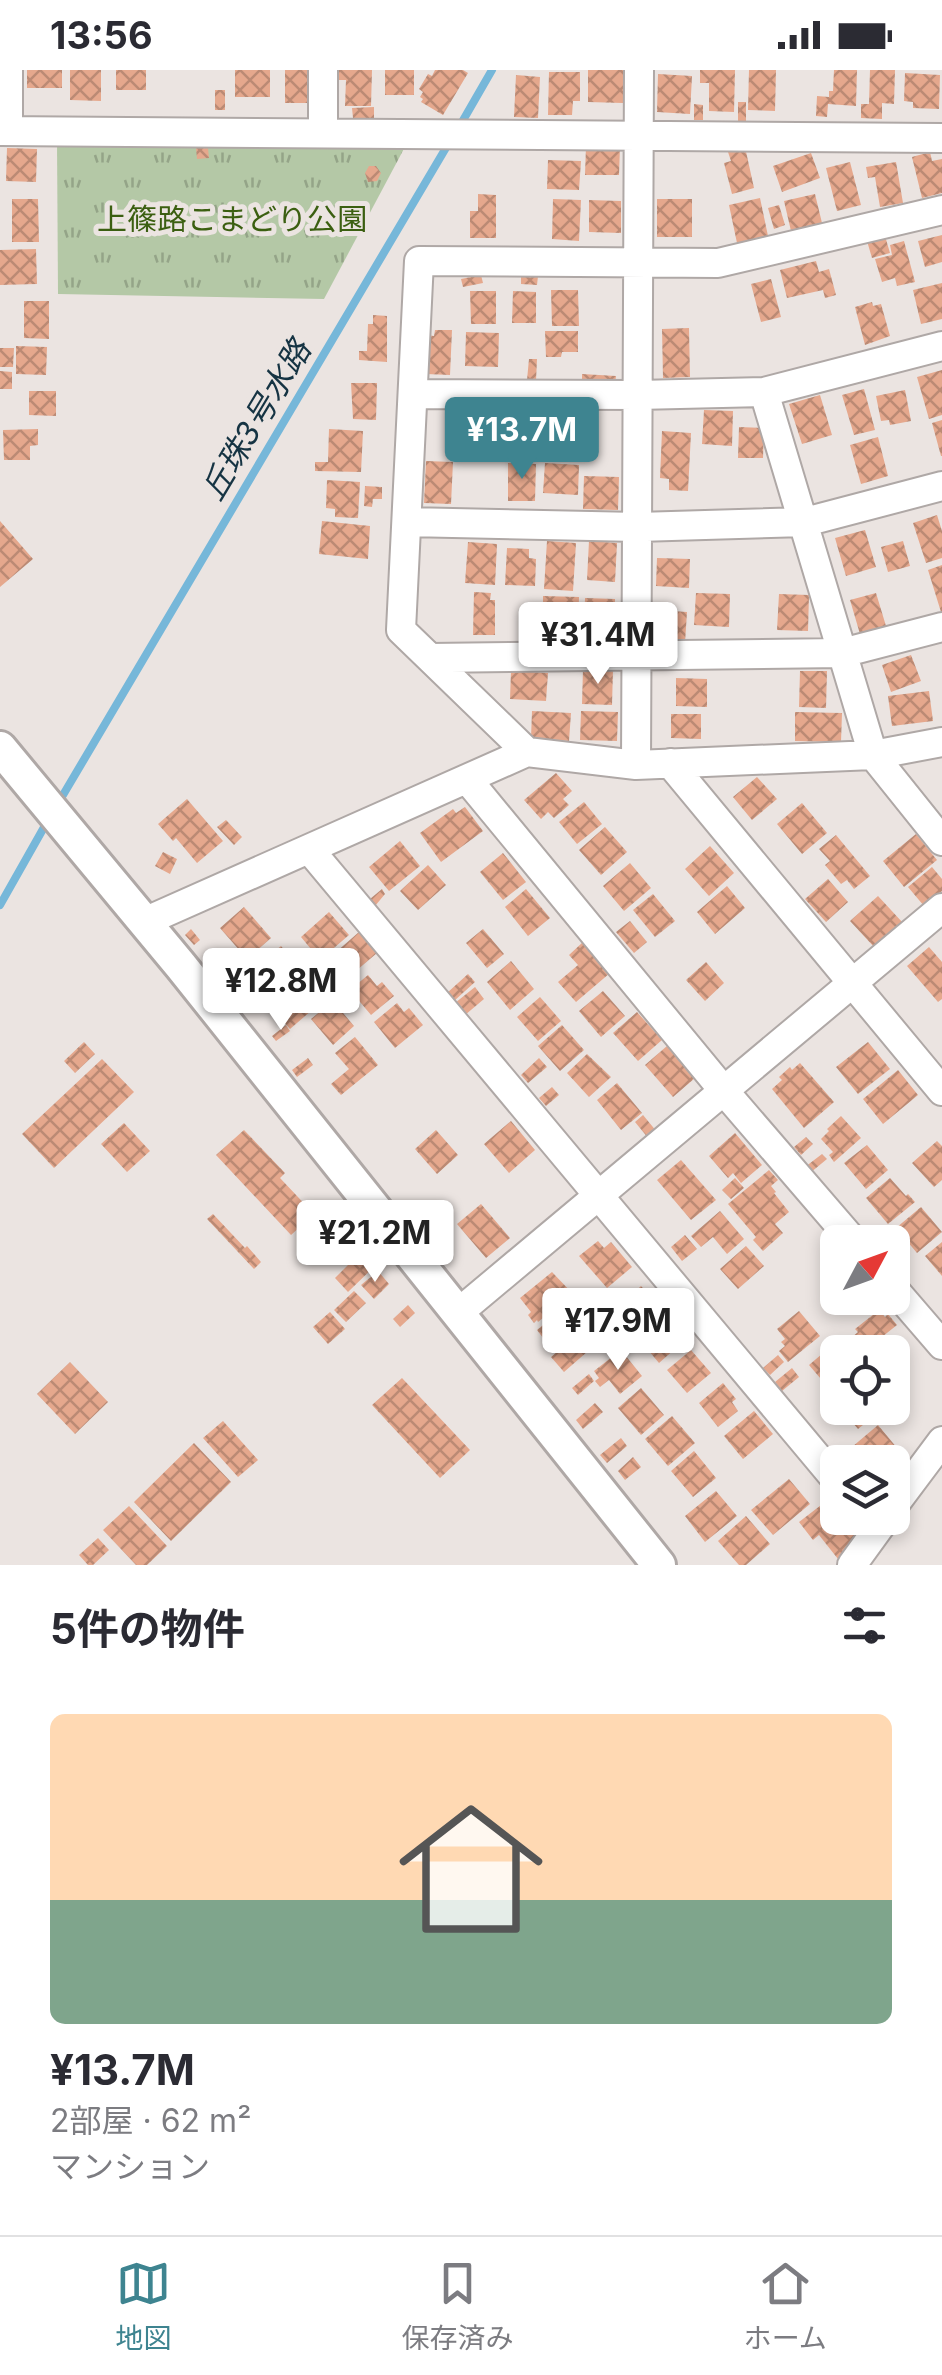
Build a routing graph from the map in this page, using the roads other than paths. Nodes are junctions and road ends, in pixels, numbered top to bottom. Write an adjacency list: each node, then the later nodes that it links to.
1 (8, 70): 4 (street)
2 (322, 70): 5 (street)
3 (639, 70): 6 (street)
4 (4, 131): 5 (street)
5 (323, 133): 6 (street)
6 (638, 135): 7 (street); 9 (street)
7 (942, 138)
8 (942, 210): 9 (street)
9 (638, 263): 12 (street); 13 (street)
10 (942, 346): 11 (street)
11 (764, 392): 13 (street); 16 (street)
12 (413, 394): 13 (street); 15 (street)
13 (638, 395): 17 (street)
14 (942, 486): 16 (street)
15 (406, 522): 17 (street); 21 (street)
16 (804, 522): 17 (street); 19 (street)
17 (638, 527): 20 (street)
18 (942, 627): 19 (street)
19 (842, 652): 20 (street); 25 (street)
20 (637, 656): 21 (street); 27 (street)
21 (430, 658): 24 (street)
22 (942, 742): 25 (street)
23 (0, 748): 32 (street)
24 (527, 752): 27 (street); 28 (street)
25 (873, 755): 26 (street); 29 (street)
26 (670, 763): 27 (street); 33 (street)
27 (636, 764)
28 (467, 779): 30 (street); 34 (street)
29 (942, 840)
30 (309, 849): 32 (street); 36 (street)
31 (942, 908): 33 (street)
32 (144, 922): 39 (street)
33 (853, 982): 34 (street); 35 (street)
34 (724, 1090): 36 (street); 37 (street)
35 (942, 1091)
36 (599, 1195): 39 (street); 42 (street)
37 (839, 1225)
38 (910, 1308): 40 (street)
39 (458, 1313): 45 (street)
40 (942, 1345)
41 (942, 1441): 43 (street)
42 (820, 1460)
43 (910, 1481)
44 (871, 1535): 46 (street)
45 (659, 1565)
46 (852, 1565)

